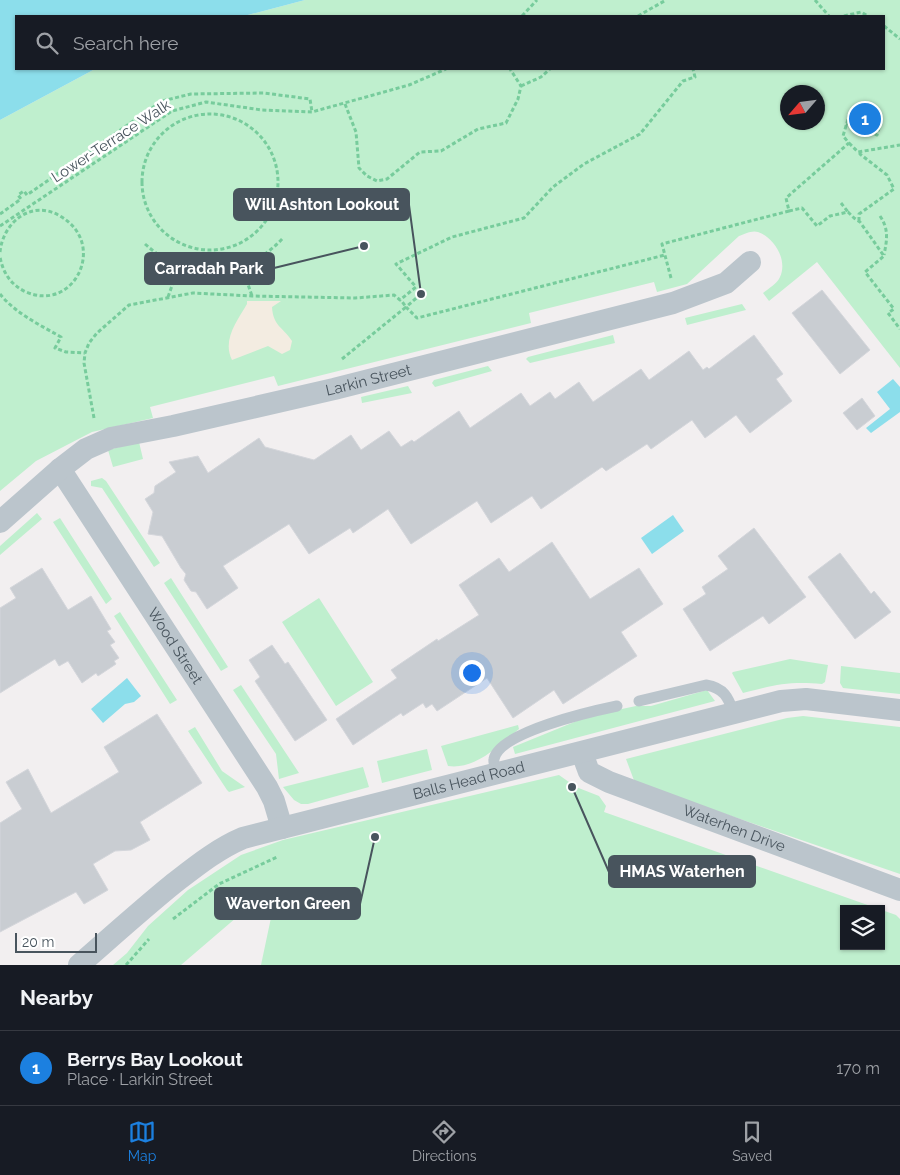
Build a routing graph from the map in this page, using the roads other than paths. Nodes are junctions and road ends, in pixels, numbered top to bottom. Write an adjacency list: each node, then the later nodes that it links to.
1 (750, 262): 2 (street, Larkin Street)
2 (60, 469): 3 (street, Larkin Street); 10 (street, Wood Street)
3 (0, 522)
4 (639, 701): 7 (lane)
5 (617, 706): 9 (lane)
6 (900, 710): 7 (street, Balls Head Road)
7 (734, 713): 8 (street, Balls Head Road)
8 (582, 753): 9 (street, Balls Head Road); 11 (street, Waterhen Drive)
9 (497, 774): 10 (street, Balls Head Road)
10 (282, 828): 12 (street, Balls Head Road)
11 (900, 890)
12 (79, 965)

